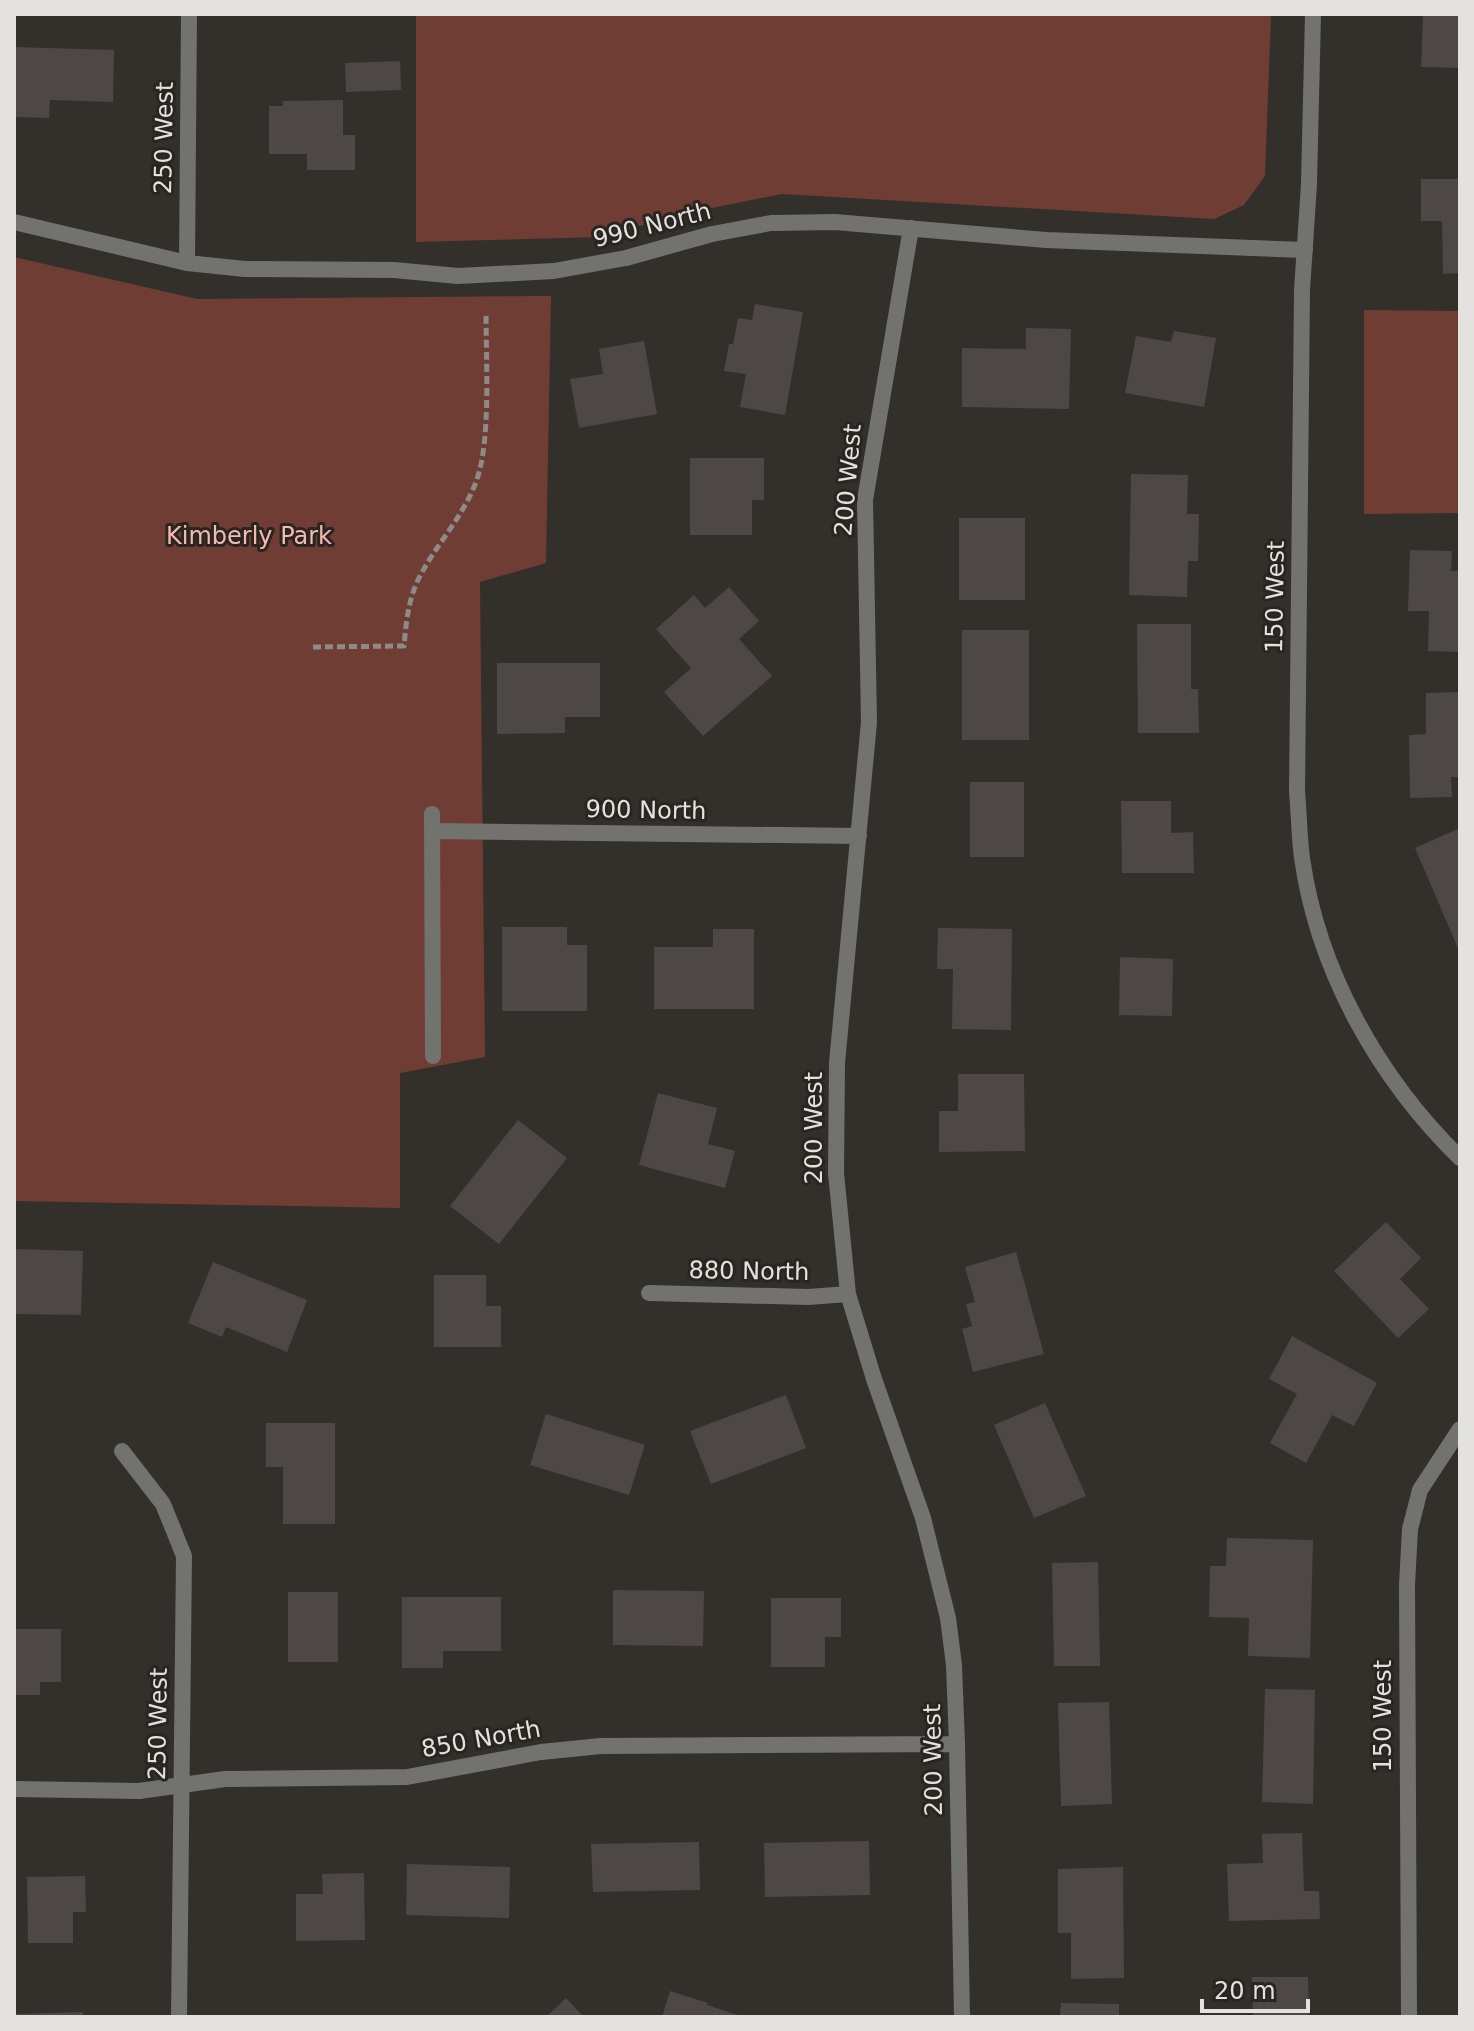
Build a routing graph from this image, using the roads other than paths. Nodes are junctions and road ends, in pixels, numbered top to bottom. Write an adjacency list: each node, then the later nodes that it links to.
1 (189, 14): 6 (street, 250 West)
2 (1313, 14): 5 (street, 150 West)
3 (14, 222): 6 (street, 990 North)
4 (911, 228): 5 (street, 990 North); 6 (street, 990 North); 7 (street, 200 West)
5 (1305, 250): 9 (street, 150 West)
6 (187, 263)
7 (859, 836): 8 (street, 900 North); 11 (street, 200 West)
8 (433, 1056)
9 (1460, 1158)
10 (649, 1293): 11 (street, 880 North)
11 (848, 1294): 14 (street, 200 West)
12 (1460, 1429): 19 (street, 150 West)
13 (122, 1451): 15 (street, 250 West)
14 (957, 1744): 15 (street, 850 North); 18 (street, 200 West)
15 (181, 1785): 16 (street, 850 North); 17 (street, 250 West)
16 (14, 1789)
17 (179, 2017)
18 (962, 2017)
19 (1409, 2017)

